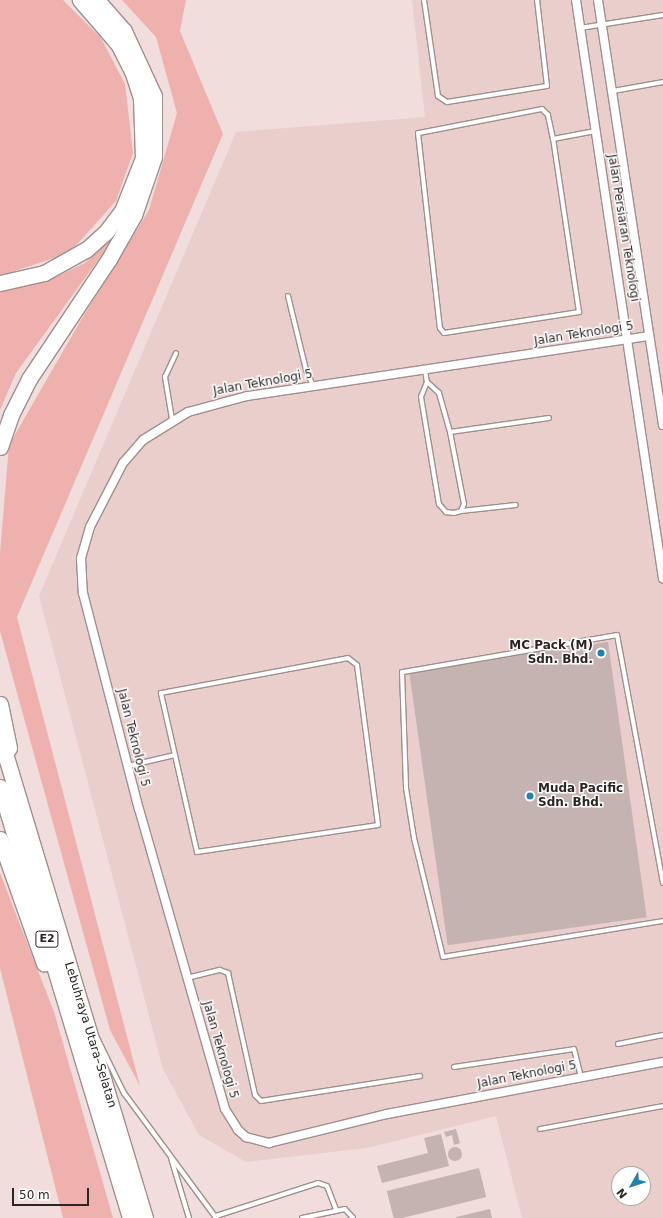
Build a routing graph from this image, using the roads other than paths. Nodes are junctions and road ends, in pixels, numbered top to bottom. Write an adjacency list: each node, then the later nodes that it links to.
1 (80, 0): 14 (highway)
2 (97, 0): 26 (highway)
3 (424, 0): 4 (lane)
4 (537, 0)
5 (576, 0): 9 (street, Jalan Persiaran Teknologi)
6 (598, 0): 8 (street, Jalan Persiaran Teknologi)
7 (663, 15): 8 (lane)
8 (602, 25): 9 (lane); 11 (street, Jalan Persiaran Teknologi)
9 (580, 28): 12 (street, Jalan Persiaran Teknologi)
10 (663, 82): 11 (lane)
11 (613, 91): 16 (street, Jalan Persiaran Teknologi)
12 (596, 131): 13 (lane); 17 (street, Jalan Persiaran Teknologi)
13 (553, 139): 13 (lane)
14 (0, 283)
15 (288, 296): 21 (lane)
16 (649, 336): 17 (street, Jalan Teknologi 5); 24 (street, Jalan Persiaran Teknologi)
17 (628, 339): 19 (street, Jalan Teknologi 5); 29 (street, Jalan Persiaran Teknologi)
18 (176, 353): 22 (lane)
19 (425, 370): 20 (lane); 21 (street, Jalan Teknologi 5)
20 (427, 382): 25 (lane); 28 (lane)
21 (313, 387): 22 (street, Jalan Teknologi 5)
22 (172, 418): 33 (street, Jalan Teknologi 5)
23 (549, 418): 25 (lane)
24 (663, 425)
25 (450, 432): 28 (lane)
26 (0, 447)
27 (516, 505): 28 (lane)
28 (461, 511)
29 (663, 579)
30 (0, 704): 35 (highway)
31 (0, 737): 35 (highway, Lebuhraya Utara–Selatan / E2)
32 (174, 755): 32 (lane); 33 (lane)
33 (128, 766): 39 (street, Jalan Teknologi 5)
34 (0, 787): 47 (highway, Lebuhraya Utara–Selatan / E2)
35 (15, 788): 40 (highway, Lebuhraya Utara–Selatan / E2)
36 (0, 839): 47 (highway)
37 (663, 883): 38 (lane)
38 (663, 921)
39 (187, 978): 45 (lane); 46 (street, Jalan Teknologi 5)
40 (86, 1024): 50 (lane); 54 (highway, Lebuhraya Utara–Selatan / E2)
41 (663, 1035): 42 (lane)
42 (618, 1044)
43 (663, 1062): 46 (street, Jalan Teknologi 5)
44 (454, 1067): 46 (lane)
45 (420, 1076)
46 (581, 1078)
47 (94, 1092): 53 (highway, Lebuhraya Utara–Selatan / E2)
48 (663, 1106): 49 (lane)
49 (540, 1129)
50 (170, 1156): 52 (lane); 55 (lane)
51 (336, 1210): 52 (lane); 56 (lane); 57 (lane)
52 (216, 1217)
53 (130, 1218)
54 (145, 1218)
55 (189, 1218)
56 (302, 1218)
57 (353, 1218)

